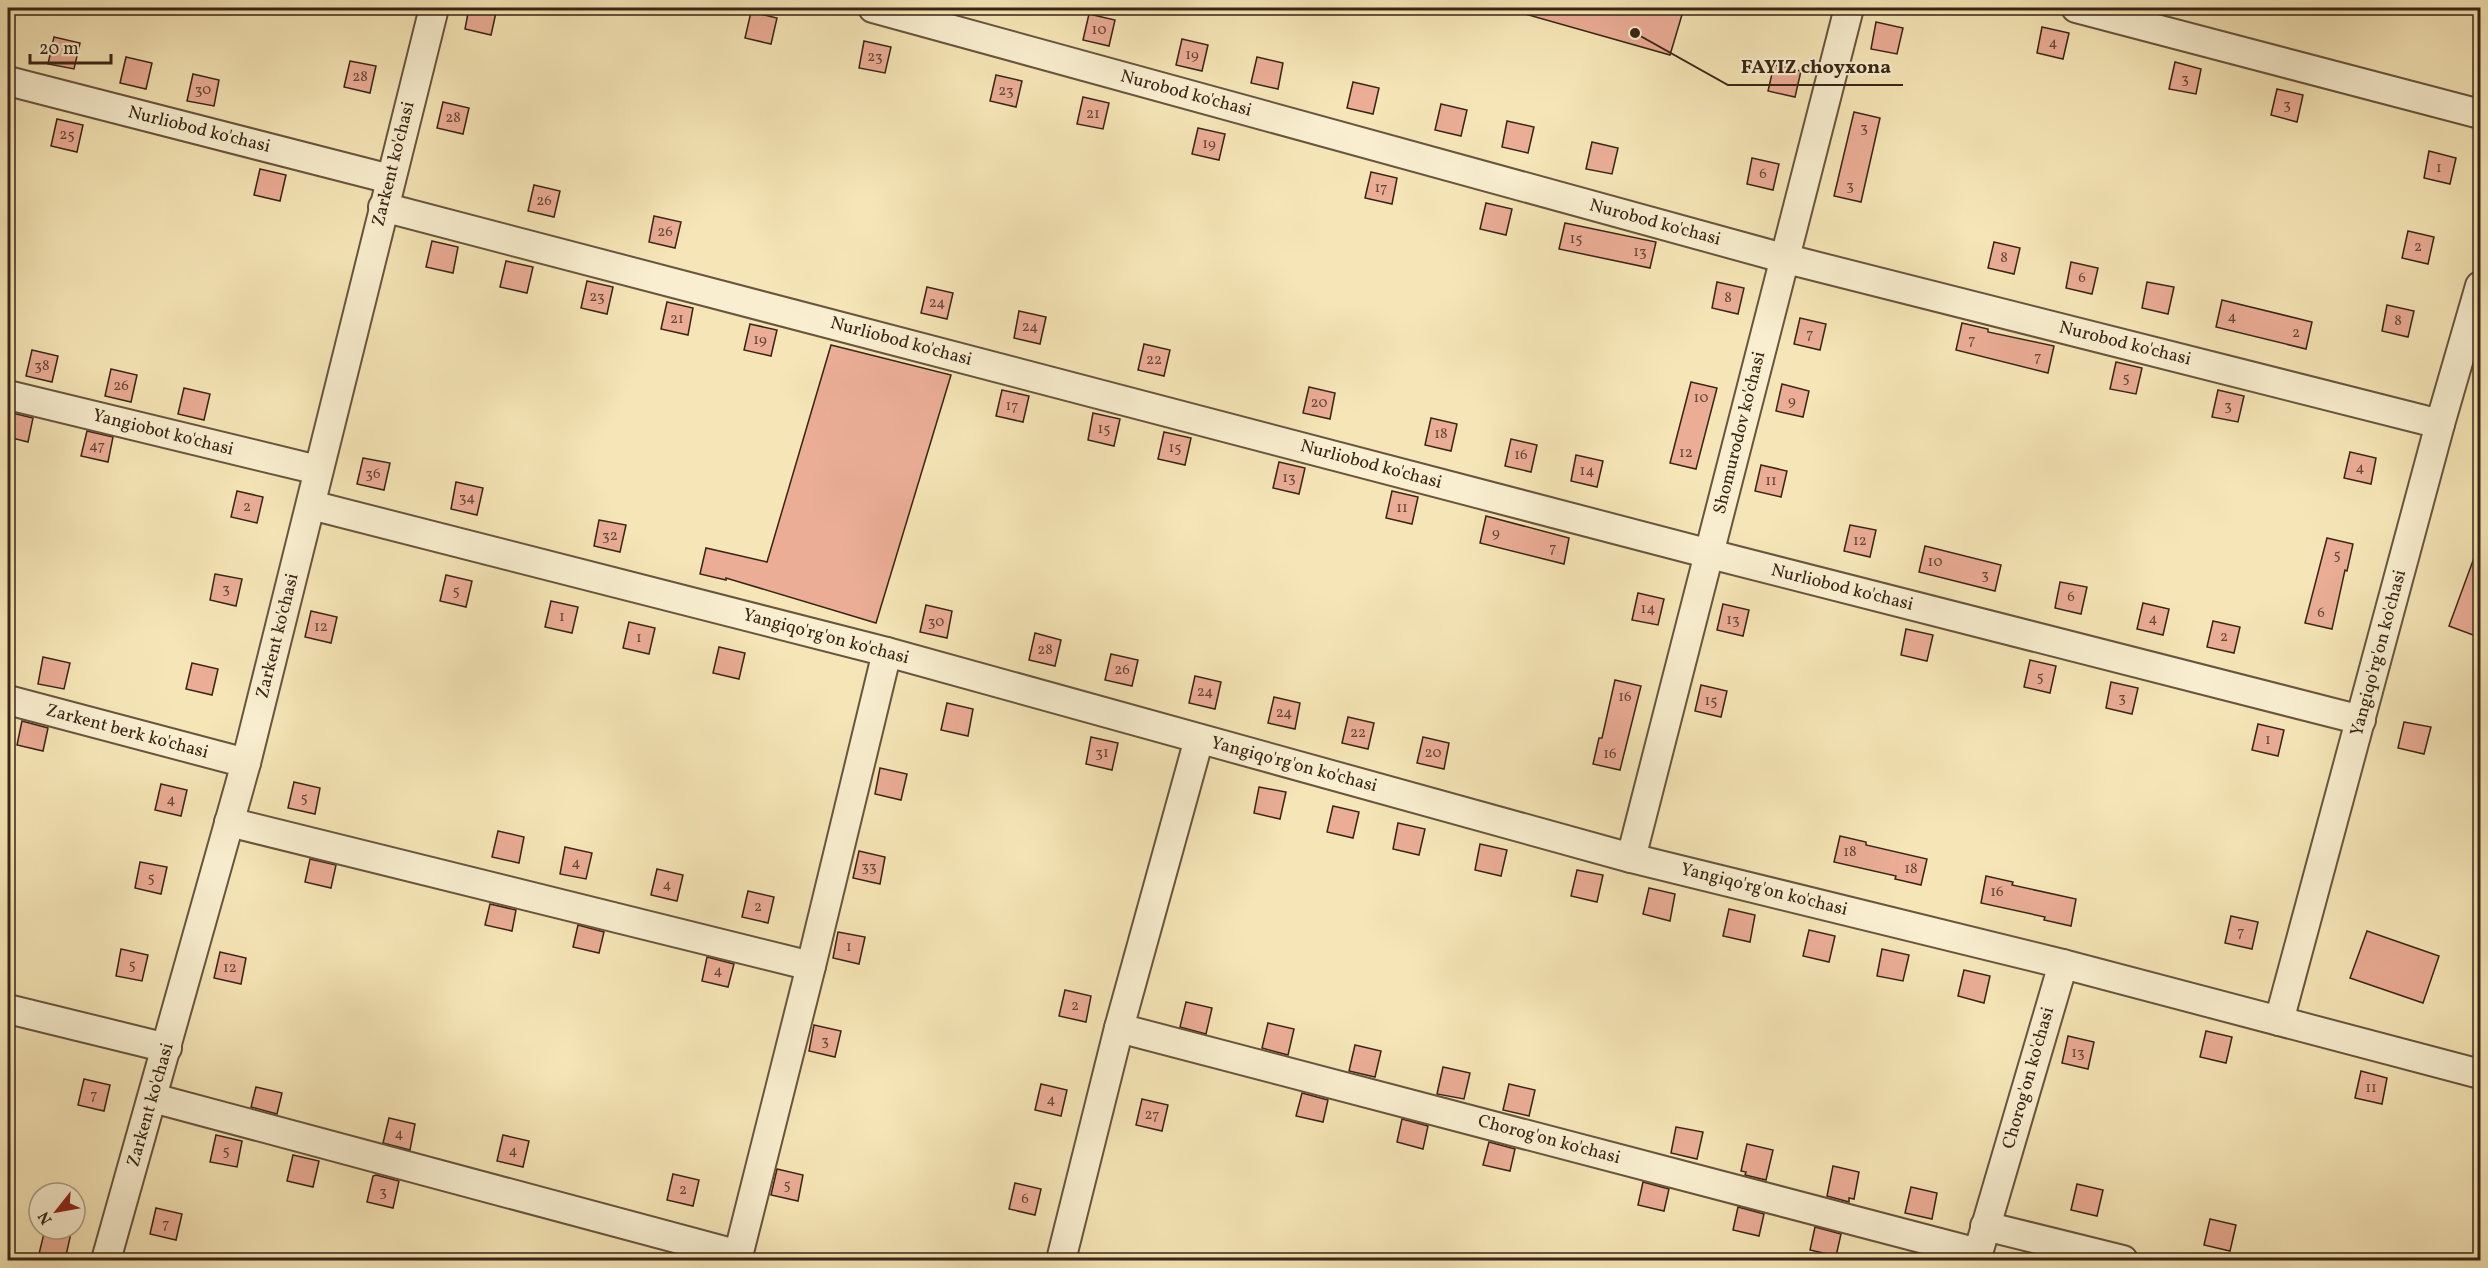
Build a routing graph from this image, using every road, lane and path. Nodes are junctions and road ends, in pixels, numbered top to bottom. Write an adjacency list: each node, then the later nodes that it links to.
1 (434, 8): 7 (street, Zarkent ko'chasi)
2 (873, 8): 9 (street, Nurobod ko'chasi)
3 (1849, 8): 9 (street, Shomurodov ko'chasi)
4 (2076, 8): 6 (street)
5 (8, 81): 7 (street, Nurliobod ko'chasi)
6 (2481, 114)
7 (390, 179): 8 (street, Zarkent ko'chasi)
8 (383, 207): 14 (street, Zarkent ko'chasi); 16 (street, Nurliobod ko'chasi)
9 (1783, 258): 13 (street, Nurobod ko'chasi); 16 (street, Shomurodov ko'chasi)
10 (2481, 286): 11 (street, Yangiqo'rg'on ko'chasi)
11 (2475, 323): 13 (street, Yangiqo'rg'on ko'chasi)
12 (8, 395): 14 (street, Yangiobot ko'chasi)
13 (2440, 424): 19 (street, Yangiqo'rg'on ko'chasi)
14 (318, 470): 15 (street, Zarkent ko'chasi)
15 (311, 505): 17 (street, Yangiqo'rg'on ko'chasi); 21 (street, Zarkent ko'chasi)
16 (1710, 554): 19 (street, Nurliobod ko'chasi); 23 (street, Shomurodov ko'chasi)
17 (887, 652): 20 (street, Yangiqo'rg'on ko'chasi); 25 (street)
18 (8, 700): 21 (street, Zarkent berk ko'chasi)
19 (2361, 720): 27 (street, Yangiqo'rg'on ko'chasi)
20 (1199, 739): 23 (street, Yangiqo'rg'on ko'chasi); 28 (street)
21 (246, 763): 22 (street, Zarkent ko'chasi)
22 (229, 822): 25 (street); 29 (street, Zarkent ko'chasi)
23 (1631, 858): 24 (street, Yangiqo'rg'on ko'chasi)
24 (2063, 964): 27 (street, Yangiqo'rg'on ko'chasi); 32 (street, Chorog'on ko'chasi)
25 (811, 966): 33 (street)
26 (8, 1009): 29 (street)
27 (2279, 1021): 30 (street, Yangiqo'rg'on ko'chasi)
28 (1119, 1028): 32 (street, Chorog'on ko'chasi); 35 (street)
29 (167, 1048): 31 (street, Zarkent ko'chasi)
30 (2481, 1074)
31 (153, 1098): 33 (street); 34 (street, Zarkent ko'chasi)
32 (1980, 1246): 36 (street, Chorog'on ko'chasi)
33 (738, 1258)
34 (106, 1260)
35 (1061, 1260)
36 (2123, 1260)

